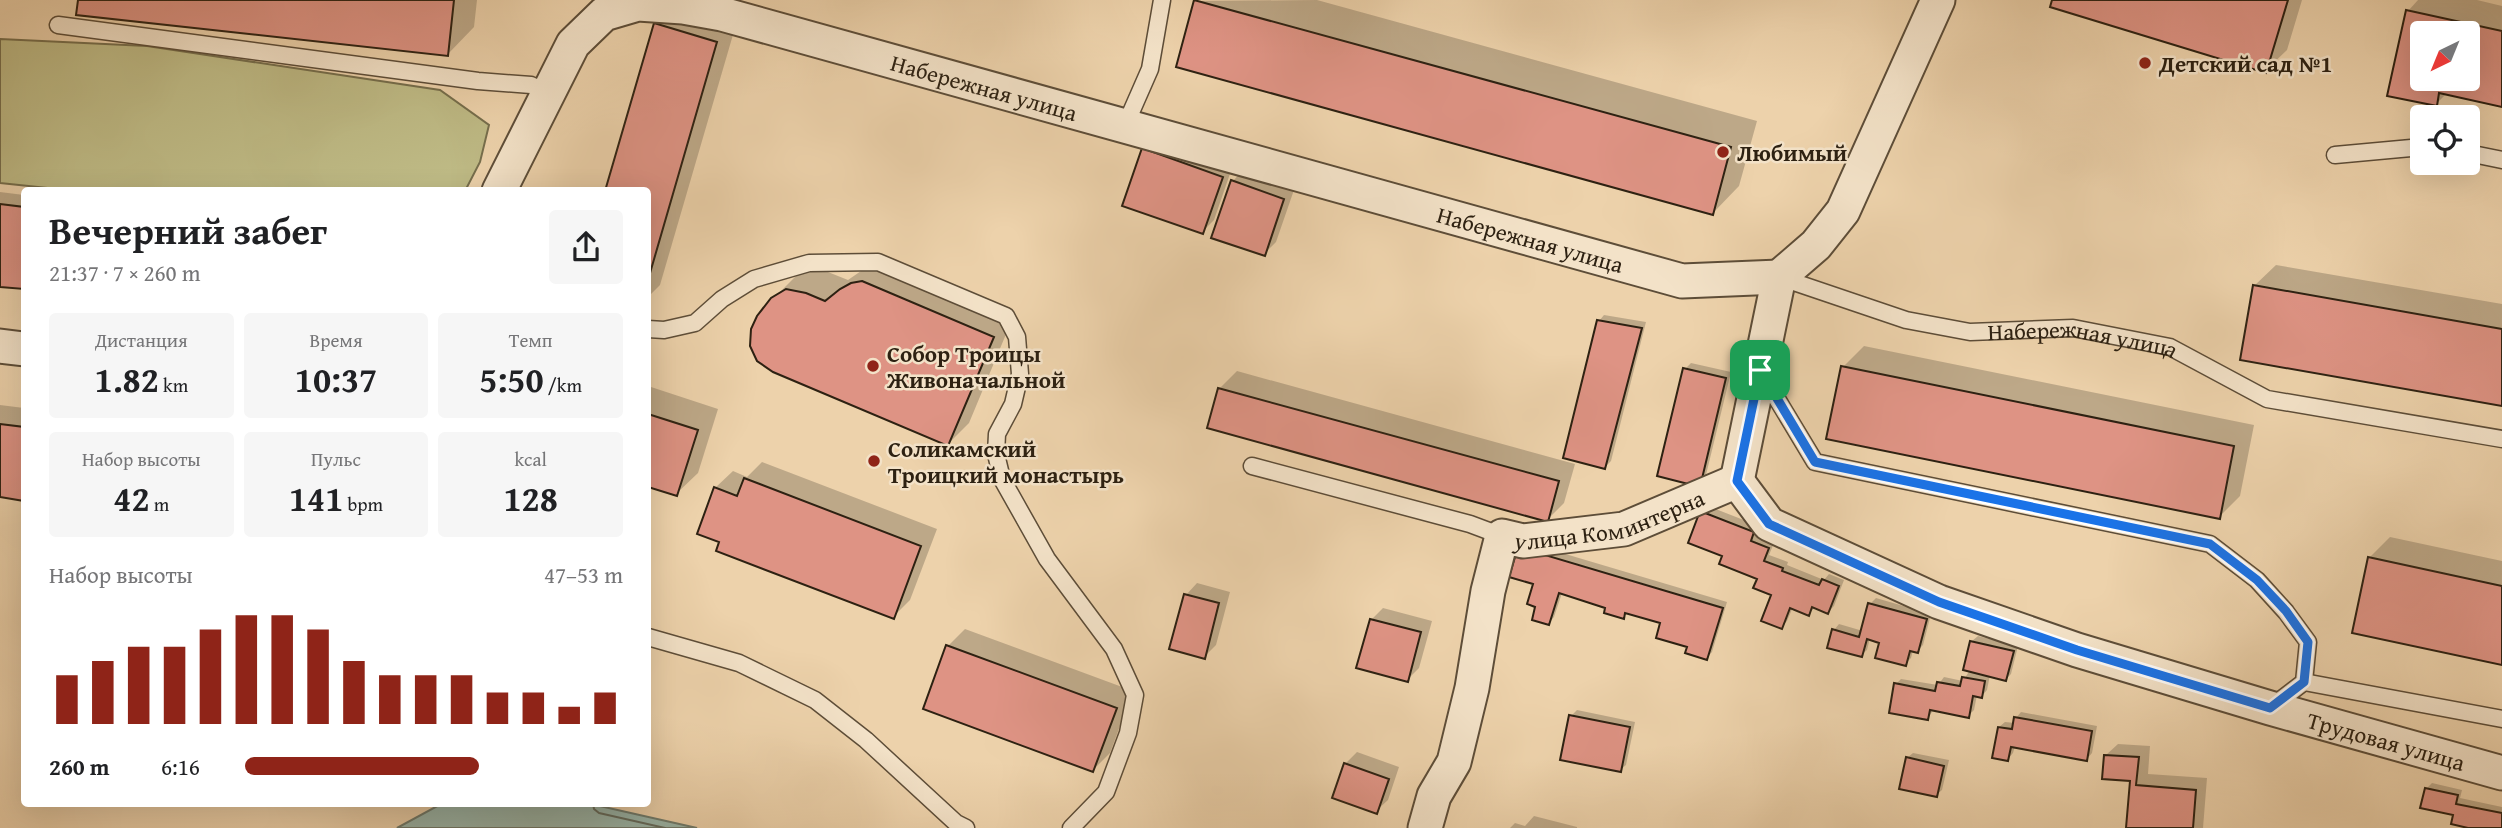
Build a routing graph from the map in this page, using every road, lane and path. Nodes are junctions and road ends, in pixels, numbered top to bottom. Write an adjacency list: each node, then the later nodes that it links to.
1 (1162, 0): 5 (lane)
2 (1938, 0): 11 (street)
3 (58, 25): 4 (lane)
4 (548, 93): 5 (street, Набережная улица); 10 (street, Набережная улица)
5 (1125, 126): 11 (street, Набережная улица)
6 (2410, 148): 7 (lane)
7 (2335, 155)
8 (2480, 155): 9 (lane)
9 (2502, 160)
10 (501, 187)
11 (1779, 276): 15 (street); 16 (lane, Набережная улица)
12 (651, 329): 26 (lane)
13 (0, 345): 14 (street)
14 (21, 348)
15 (1760, 370): 18 (street); 21 (lane)
16 (2502, 439)
17 (1252, 466): 19 (lane)
18 (1737, 481): 19 (street, улица Коминтерна); 22 (street, Трудовая улица)
19 (1503, 536): 27 (street, улица Коминтерна)
20 (651, 638): 25 (lane)
21 (2304, 682): 22 (lane); 23 (lane)
22 (2270, 708): 24 (street, Трудовая улица)
23 (2502, 719)
24 (2502, 773)
25 (966, 828)
26 (1071, 828)
27 (1425, 828)

